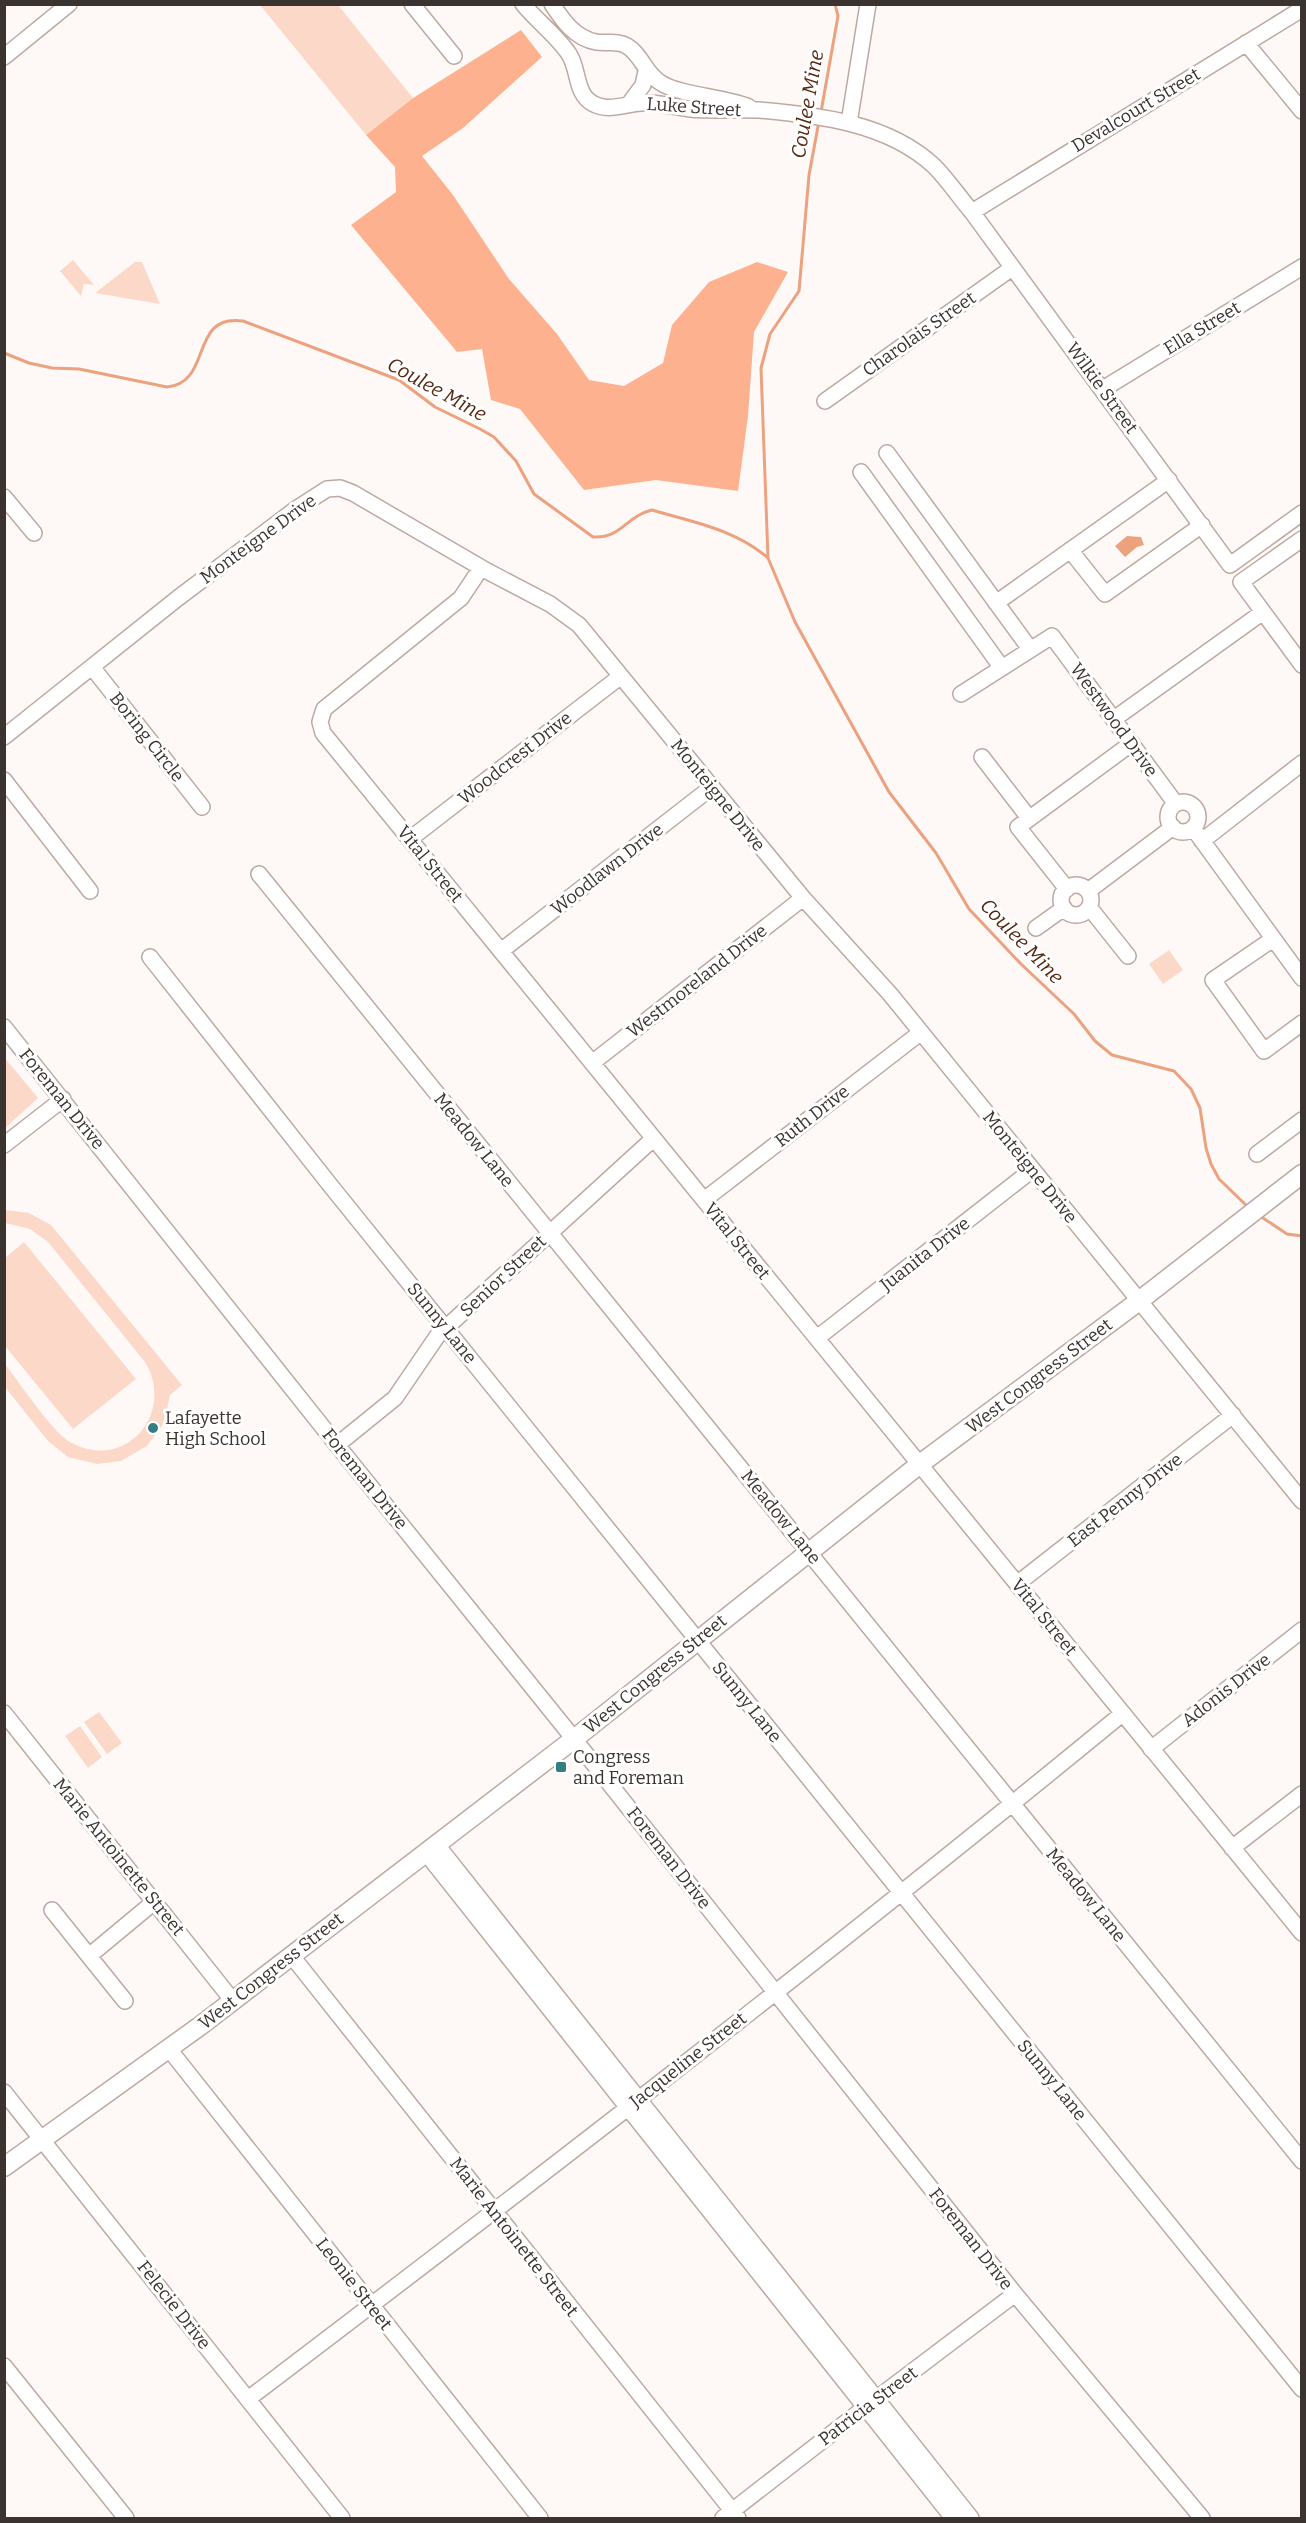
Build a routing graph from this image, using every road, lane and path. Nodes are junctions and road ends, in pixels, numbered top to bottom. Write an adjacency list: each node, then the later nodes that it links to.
1 (69, 4): 9 (street)
2 (412, 4): 10 (street)
3 (523, 4): 11 (street, Luke Street)
4 (552, 4): 7 (street, Luke Street)
5 (868, 4): 16 (street)
6 (1302, 9): 8 (street, Devalcourt Street)
7 (597, 42): 11 (street); 12 (street, Luke Street)
8 (1246, 43): 15 (street); 17 (street, Devalcourt Street)
9 (4, 57)
10 (454, 57)
11 (576, 69): 13 (street, Luke Street)
12 (646, 71): 13 (street, Luke Street); 14 (street, Luke Street)
13 (629, 104): 14 (street, Luke Street)
14 (758, 110): 16 (street, Luke Street)
15 (1302, 111)
16 (843, 122): 17 (street, Luke Street)
17 (972, 212): 19 (street, Wilkie Street)
18 (1302, 267): 20 (street, Ella Street)
19 (1012, 268): 20 (street, Wilkie Street); 21 (street, Charolais Street)
20 (1103, 389): 24 (street, Wilkie Street)
21 (825, 401)
22 (887, 453): 34 (street)
23 (861, 472): 39 (street)
24 (1169, 480): 27 (street, Wilkie Street); 31 (street)
25 (4, 497): 28 (street)
26 (1302, 513): 29 (street)
27 (1202, 525): 29 (street, Wilkie Street); 31 (street)
28 (34, 532)
29 (1272, 535): 32 (street)
30 (1302, 539): 32 (street)
31 (1070, 550): 34 (street)
32 (1284, 551): 35 (street)
33 (482, 568): 38 (street, Monteigne Drive); 40 (street, Monteigne Drive); 54 (street, Vital Street)
34 (996, 603): 36 (street)
35 (1263, 612): 37 (street); 42 (street)
36 (1030, 650): 39 (street); 42 (street, Westwood Drive)
37 (1302, 665)
38 (92, 667): 43 (street, Monteigne Drive); 50 (street, Boring Circle)
39 (1002, 668): 41 (street)
40 (621, 676): 48 (street, Monteigne Drive); 54 (street, Woodcrest Drive)
41 (960, 694)
42 (1114, 719): 44 (street, Westwood Drive)
43 (4, 737)
44 (1132, 743): 49 (street, Westwood Drive); 51 (street)
45 (982, 758): 51 (street)
46 (1302, 763): 53 (street)
47 (4, 780): 57 (street)
48 (712, 787): 59 (street, Monteigne Drive); 64 (street, Woodlawn Drive)
49 (1176, 804): 52 (street); 53 (street)
50 (202, 807)
51 (1029, 818): 56 (street)
52 (1173, 827): 53 (street); 58 (street)
53 (1197, 835): 63 (street)
54 (410, 839): 64 (street, Vital Street)
55 (259, 874): 80 (street, Meadow Lane)
56 (1067, 889): 58 (street); 61 (street)
57 (90, 891)
58 (1088, 891): 60 (street)
59 (803, 898): 70 (street, Monteigne Drive); 71 (street, Westmoreland Drive)
60 (1089, 907): 61 (street); 65 (street)
61 (1064, 908): 62 (street)
62 (1036, 928)
63 (1273, 939): 67 (street); 68 (street)
64 (501, 951): 71 (street, Vital Street)
65 (1128, 956)
66 (150, 957): 82 (street, Sunny Lane)
67 (1302, 978)
68 (1302, 1023)
69 (4, 1027): 72 (street, Foreman Drive)
70 (920, 1033): 77 (street, Monteigne Drive); 79 (street, Ruth Drive)
71 (592, 1063): 74 (street, Vital Street)
72 (63, 1100): 75 (street); 85 (street, Foreman Drive)
73 (1302, 1120): 76 (street)
74 (653, 1139): 79 (street, Vital Street); 80 (street, Senior Street)
75 (4, 1145)
76 (1257, 1154)
77 (1032, 1170): 81 (street, Monteigne Drive); 83 (street, Juanita Drive)
78 (1302, 1174): 81 (main road, West Congress Street)
79 (704, 1200): 83 (street, Vital Street)
80 (550, 1233): 82 (street, Senior Street); 88 (street, Meadow Lane)
81 (1139, 1301): 84 (street, Monteigne Drive); 86 (main road, West Congress Street)
82 (446, 1328): 85 (street, Senior Street); 91 (street, Sunny Lane)
83 (817, 1338): 86 (street, Vital Street)
84 (1233, 1415): 87 (street, Monteigne Drive); 89 (street, East Penny Drive)
85 (337, 1445): 94 (street, Foreman Drive)
86 (920, 1464): 88 (main road, West Congress Street); 89 (street, Vital Street)
87 (1302, 1501)
88 (809, 1551): 91 (main road, West Congress Street); 97 (street, Meadow Lane)
89 (1017, 1584): 93 (street, Vital Street)
90 (1302, 1630): 95 (street, Adonis Drive)
91 (696, 1640): 94 (main road, West Congress Street); 100 (street, Sunny Lane)
92 (4, 1713): 101 (street, Marie Antoinette Street)
93 (1122, 1714): 95 (street, Vital Street); 97 (street, Jacqueline Street)
94 (574, 1739): 99 (main road, West Congress Street); 106 (street, Foreman Drive)
95 (1151, 1749): 98 (street, Vital Street)
96 (1302, 1794): 98 (street)
97 (1012, 1804): 100 (street, Jacqueline Street); 113 (street, Meadow Lane)
98 (1232, 1848): 103 (street, Vital Street)
99 (432, 1849): 104 (main road, West Congress Street); 111 (street)
100 (902, 1893): 106 (street, Jacqueline Street); 119 (street, Sunny Lane)
101 (154, 1902): 105 (street); 108 (street, Marie Antoinette Street)
102 (52, 1910): 105 (street)
103 (1302, 1933)
104 (291, 1955): 108 (main road, West Congress Street); 115 (street, Marie Antoinette Street)
105 (89, 1956): 107 (street)
106 (775, 1992): 111 (street, Jacqueline Street); 116 (street, Foreman Drive)
107 (125, 2001)
108 (233, 2001): 109 (main road, West Congress Street)
109 (169, 2049): 112 (main road, West Congress Street); 117 (street, Leonie Street)
110 (4, 2092): 112 (street, Felecie Drive)
111 (632, 2103): 115 (street, Jacqueline Street); 121 (street)
112 (41, 2139): 114 (main road, West Congress Street); 120 (street, Felecie Drive)
113 (1302, 2161)
114 (4, 2167)
115 (494, 2211): 117 (street, Jacqueline Street); 122 (street, Marie Antoinette Street)
116 (1015, 2294): 121 (street, Patricia Street); 128 (street, Foreman Drive)
117 (371, 2306): 120 (street, Jacqueline Street); 125 (street, Leonie Street)
118 (4, 2366): 123 (street)
119 (1302, 2389)
120 (248, 2399): 124 (street, Felecie Drive)
121 (870, 2403): 122 (street, Patricia Street); 126 (street); 127 (street)
122 (731, 2516)
123 (126, 2518)
124 (342, 2518)
125 (540, 2518)
126 (954, 2518)
127 (971, 2518)
128 (1202, 2518)

